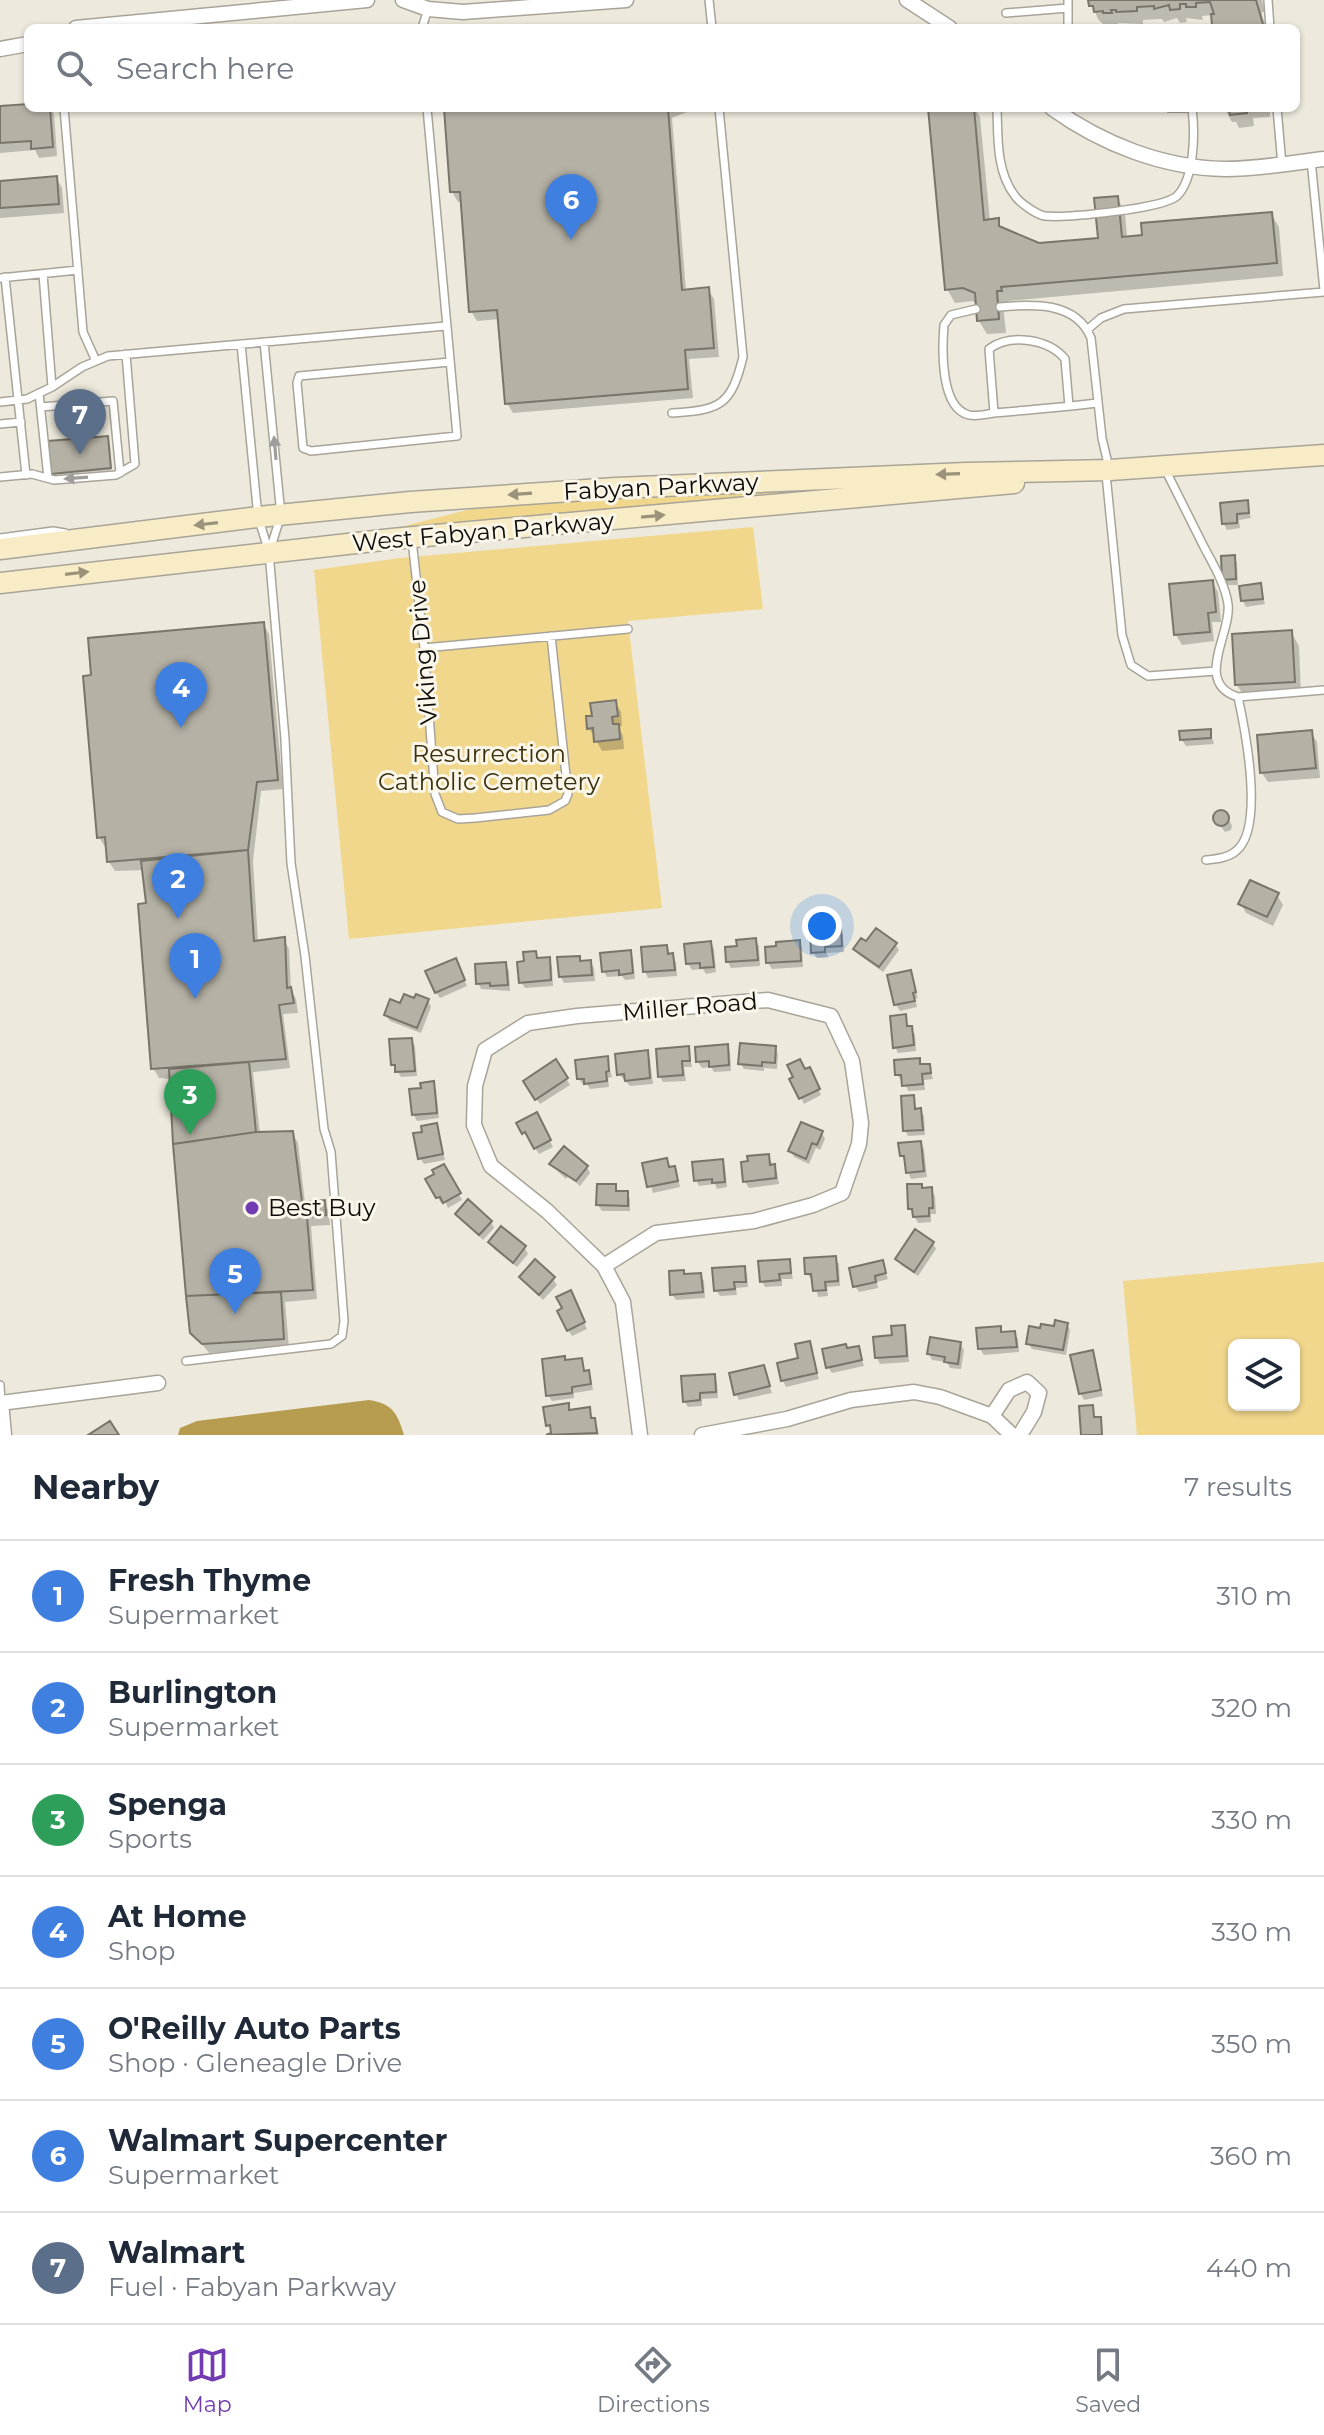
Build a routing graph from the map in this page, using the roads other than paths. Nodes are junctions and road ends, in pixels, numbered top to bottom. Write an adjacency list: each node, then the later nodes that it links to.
1 (367, 0): 10 (street)
2 (403, 0): 8 (street)
3 (626, 0): 8 (street)
4 (709, 0): 12 (lane)
5 (907, 0): 13 (street)
6 (1268, 0): 14 (lane)
7 (1068, 4): 9 (lane)
8 (428, 9): 11 (lane)
9 (1006, 13)
10 (118, 24)
11 (423, 24)
12 (712, 24)
13 (944, 24)
14 (1270, 24)
15 (24, 45): 16 (street)
16 (0, 49)
17 (64, 112): 28 (lane)
18 (427, 112): 34 (lane)
19 (719, 112): 48 (lane)
20 (997, 112): 25 (lane)
21 (1058, 112): 25 (street)
22 (1191, 112): 25 (lane)
23 (1277, 112): 26 (lane)
24 (1318, 160): 26 (street); 27 (lane)
25 (1189, 165): 26 (street)
26 (1282, 165)
27 (1320, 201): 31 (lane)
28 (78, 270): 29 (lane); 39 (lane)
29 (43, 274): 30 (lane); 41 (lane)
30 (3, 277): 43 (lane)
31 (1324, 291): 35 (lane)
32 (1000, 307): 35 (lane)
33 (976, 309): 49 (lane)
34 (446, 326): 36 (lane); 40 (lane)
35 (1088, 329): 45 (lane)
36 (264, 342): 37 (lane); 59 (lane, one-way to 36)
37 (241, 344): 38 (lane); 60 (lane)
38 (126, 354): 39 (lane); 55 (lane)
39 (96, 361): 41 (lane)
40 (450, 362): 40 (lane)
41 (52, 387): 42 (lane)
42 (39, 393): 43 (lane); 47 (lane)
43 (19, 400): 44 (lane); 50 (lane)
44 (0, 402)
45 (1098, 403): 46 (lane); 54 (lane)
46 (1069, 406): 49 (lane); 49 (lane)
47 (41, 407): 55 (lane); 58 (lane)
48 (672, 413)
49 (994, 413)
50 (21, 422): 51 (lane); 56 (lane)
51 (0, 424)
52 (1317, 452): 53 (main road, Fabyan Parkway)
53 (1164, 466): 54 (main road, Fabyan Parkway); 71 (lane)
54 (1107, 470): 59 (main road, Fabyan Parkway, one-way to 59); 63 (main road, West Fabyan Parkway, one-way to 54); 71 (lane)
55 (120, 473): 58 (lane, one-way to 58)
56 (29, 474): 57 (lane); 58 (lane)
57 (0, 477)
58 (48, 478)
59 (281, 515): 60 (main road, Fabyan Parkway); 65 (lane)
60 (258, 517): 62 (main road, Fabyan Parkway, one-way to 62); 65 (lane)
61 (0, 538): 62 (lane)
62 (91, 538): 64 (main road, Fabyan Parkway)
63 (412, 538): 65 (main road, West Fabyan Parkway); 70 (lane, Viking Drive)
64 (0, 549)
65 (269, 552): 66 (main road, West Fabyan Parkway, one-way to 65); 76 (lane)
66 (10, 581): 67 (main road)
67 (0, 598)
68 (628, 629): 69 (lane)
69 (551, 636): 70 (lane); 70 (lane, Viking Drive)
70 (424, 648)
71 (1216, 671): 73 (lane)
72 (1324, 690): 73 (lane)
73 (1238, 697): 74 (lane)
74 (1206, 860)
75 (604, 1266): 75 (street, Miller Road); 82 (street, Miller Road)
76 (186, 1361)
77 (158, 1383): 79 (street)
78 (0, 1385): 79 (lane)
79 (0, 1402): 81 (street)
80 (992, 1416): 83 (street); 84 (street); 85 (street)
81 (4, 1435)
82 (640, 1435)
83 (702, 1435)
84 (1012, 1435)
85 (1020, 1435)

